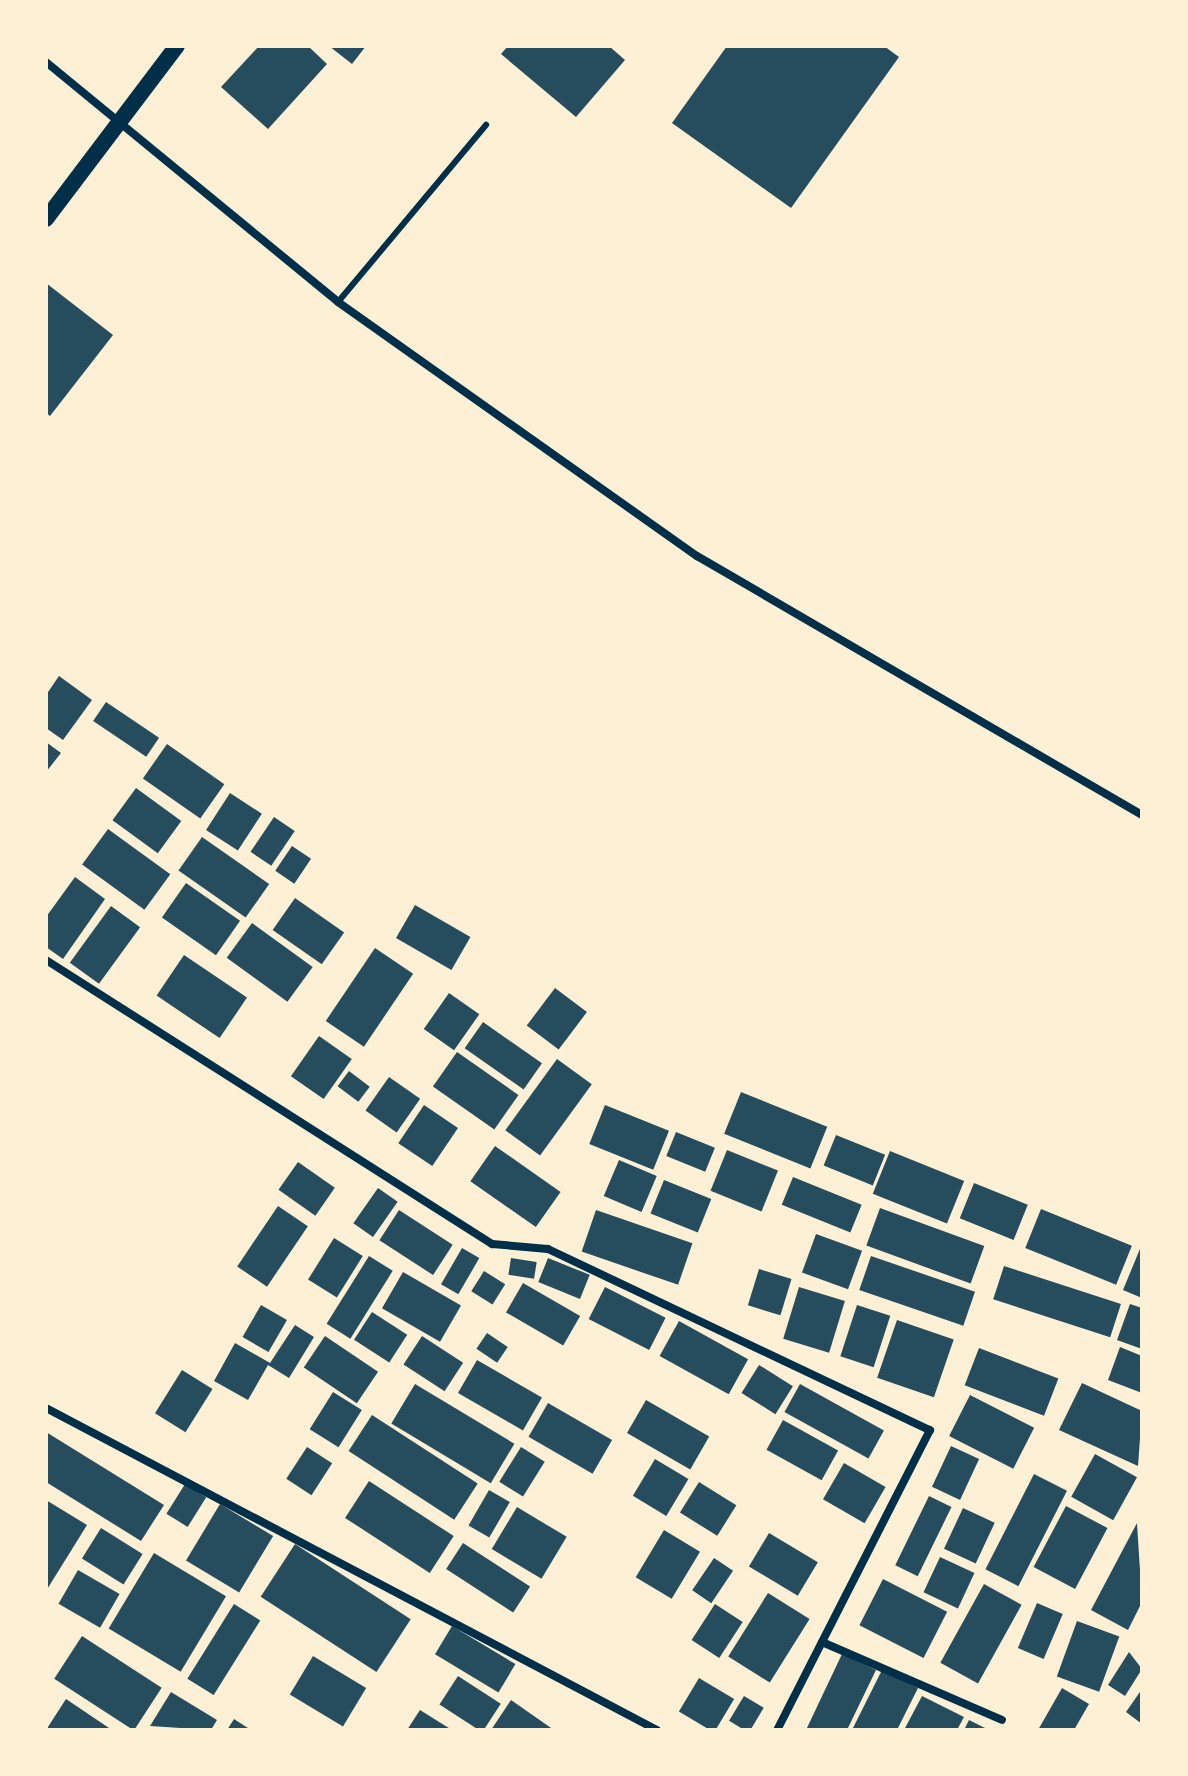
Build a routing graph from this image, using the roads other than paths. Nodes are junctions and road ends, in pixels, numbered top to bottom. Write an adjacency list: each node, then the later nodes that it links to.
1 (177, 46): 3 (main road)
2 (46, 62): 3 (street)
3 (120, 123): 5 (main road); 6 (street)
4 (486, 125): 6 (lane)
5 (46, 219)
6 (338, 302): 7 (street)
7 (1141, 813)
8 (46, 960): 10 (street)
9 (46, 1408): 12 (street)
10 (822, 1642): 11 (street); 13 (street)
11 (1002, 1720)
12 (657, 1730)
13 (777, 1730)

